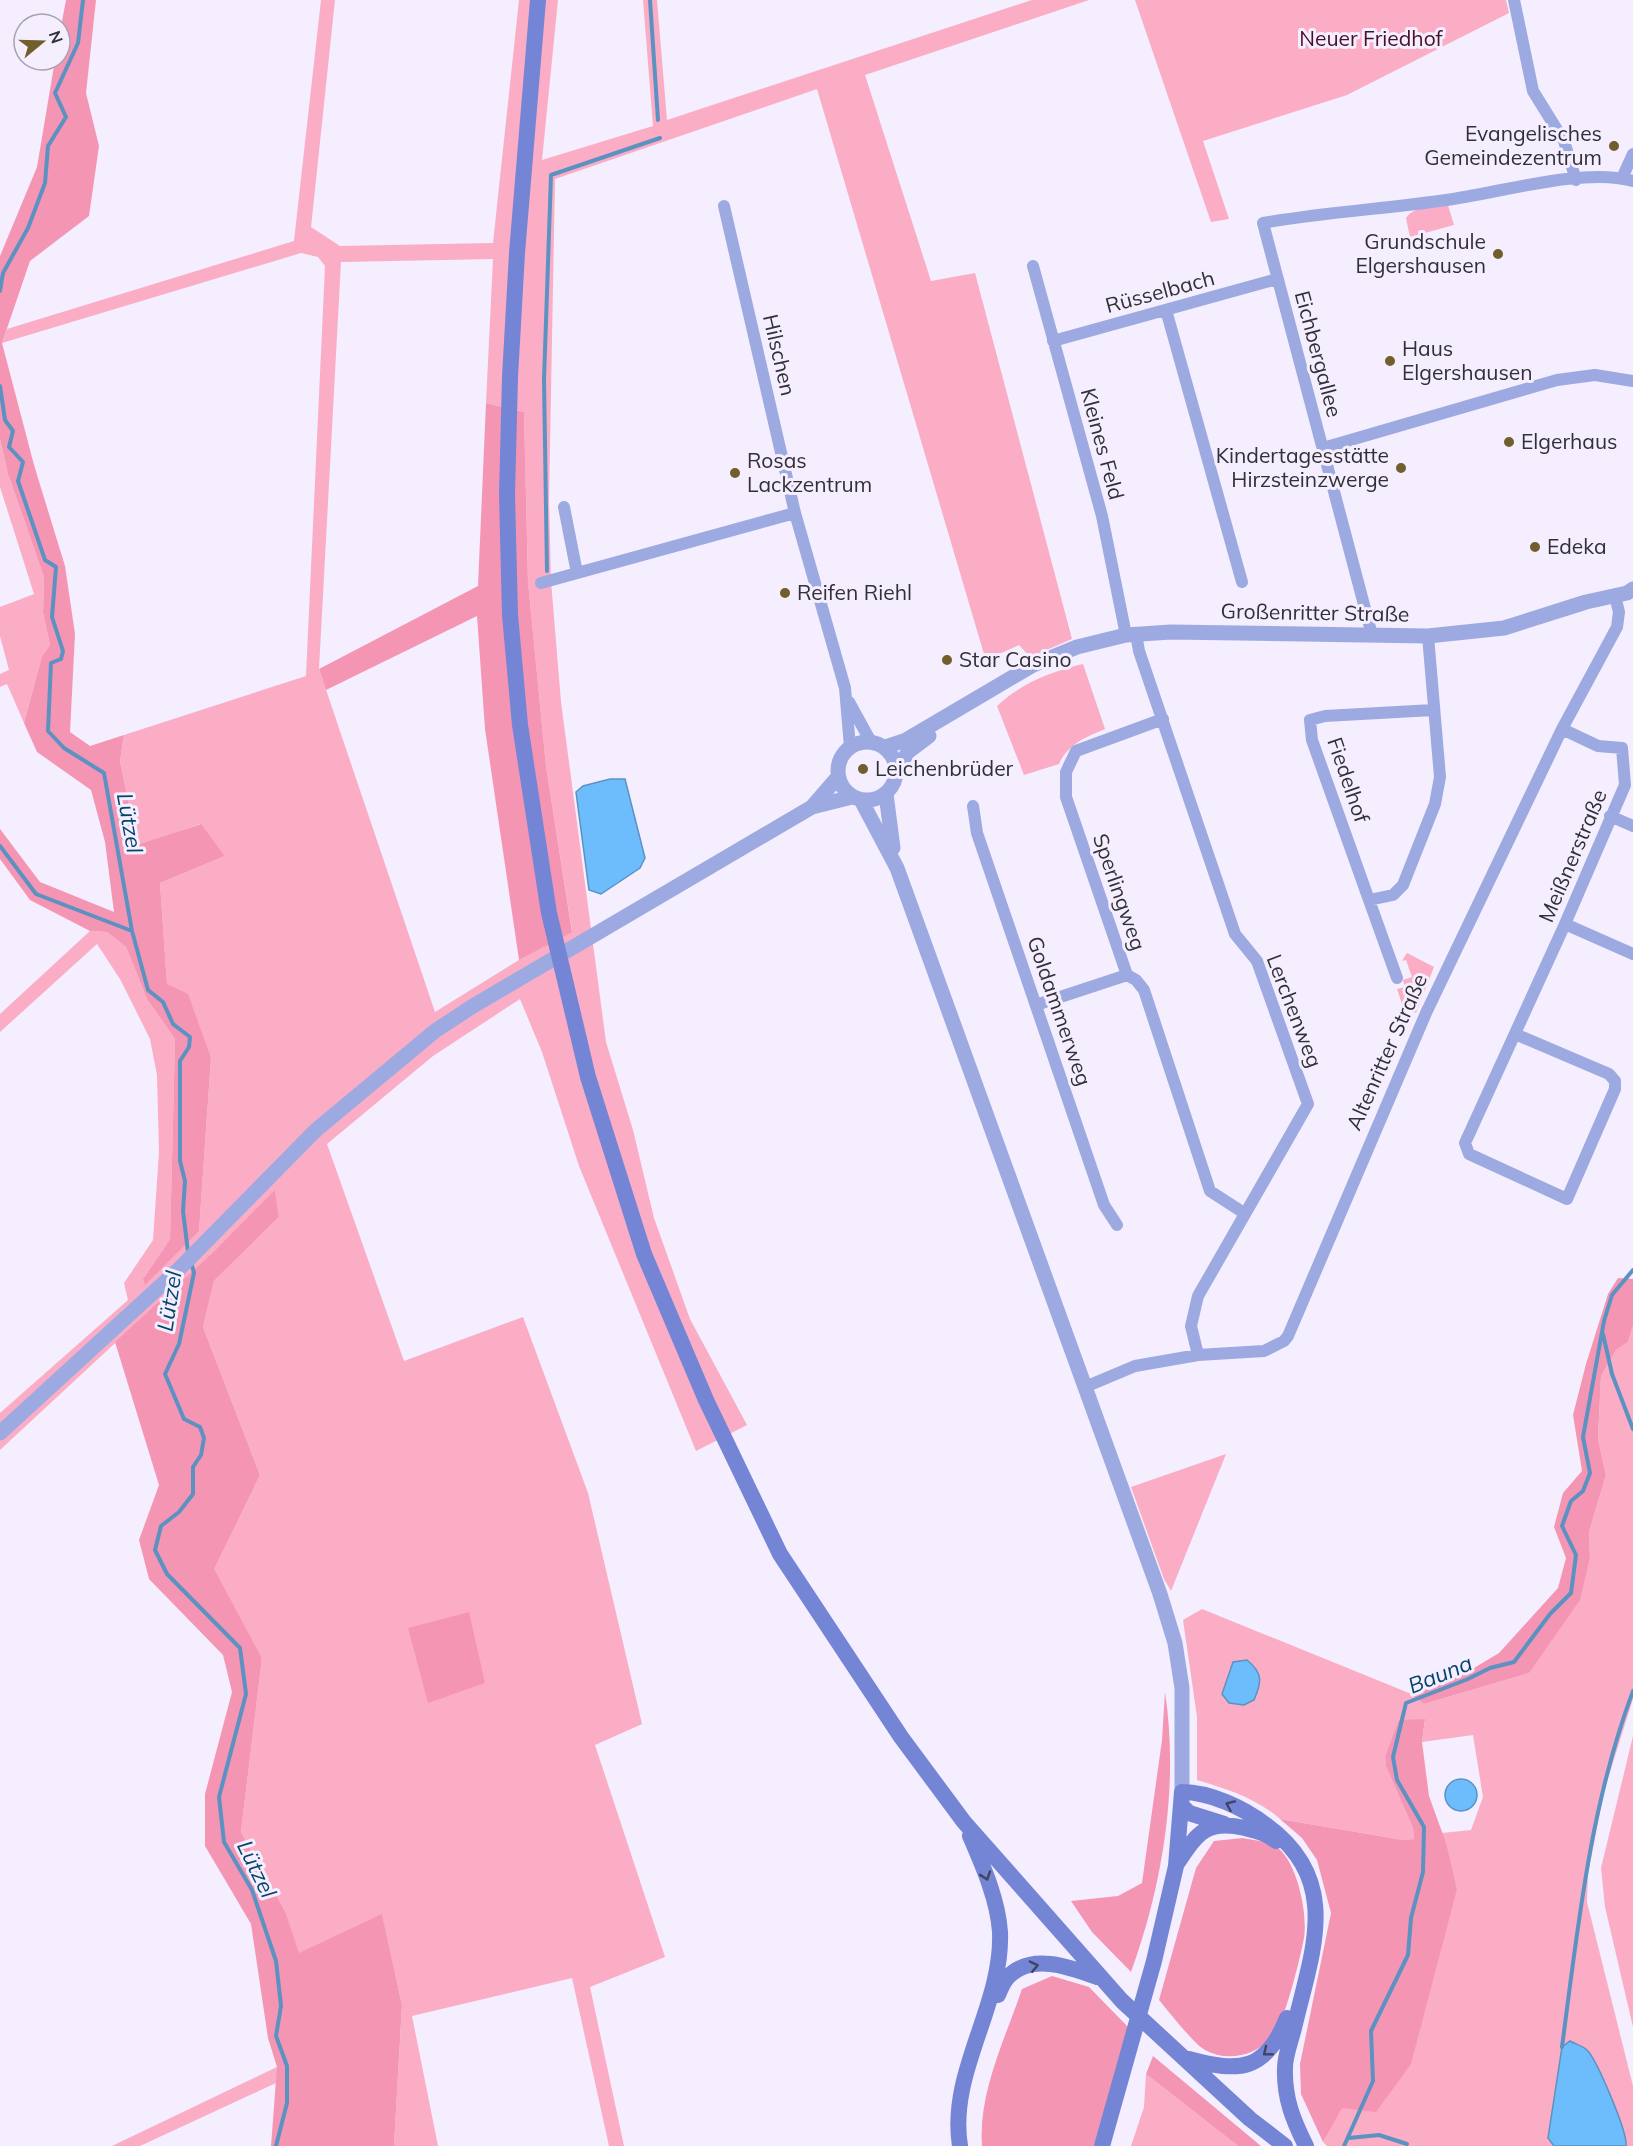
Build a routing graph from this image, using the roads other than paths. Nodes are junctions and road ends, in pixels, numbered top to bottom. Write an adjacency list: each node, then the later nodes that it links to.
1 (538, 0): 53 (main road)
2 (1514, 0): 4 (street)
3 (1633, 154): 5 (street)
4 (1576, 180): 5 (street); 8 (street, Eichbergallee)
5 (1628, 180)
6 (724, 206): 14 (street, Hilschen)
7 (1033, 266): 10 (street, Kleines Feld)
8 (1278, 279): 9 (street, Rüsselbach); 12 (street, Eichbergallee)
9 (1166, 310): 10 (street, Rüsselbach); 16 (street)
10 (1053, 341): 20 (street, Kleines Feld)
11 (1633, 381): 12 (street)
12 (1323, 448): 21 (street, Eichbergallee)
13 (564, 507): 15 (street)
14 (795, 513): 15 (street); 24 (street, Hilschen)
15 (577, 573): 17 (street)
16 (1242, 582)
17 (541, 583)
18 (1632, 590): 19 (street, Großenritter Straße)
19 (1615, 596): 22 (street, Großenritter Straße); 27 (street, Altenritter Straße)
20 (1131, 635): 21 (street, Großenritter Straße); 23 (street, Großenritter Straße); 26 (street, Lerchenweg)
21 (1372, 635): 22 (street, Großenritter Straße)
22 (1428, 636): 25 (street)
23 (999, 685): 28 (street, Großenritter Straße); 31 (street, Großenritter Straße)
24 (847, 698): 28 (street, Hilschen); 29 (street, Hilschen)
25 (1433, 710): 40 (street); 40 (street, Fiedelhof)
26 (1163, 719): 43 (street, Sperlingweg); 47 (street, Lerchenweg)
27 (1562, 729): 30 (street, Meißnerstraße); 49 (street, Altenritter Straße)
28 (878, 745): 29 (street); 31 (street)
29 (850, 747): 32 (street)
30 (1627, 748): 37 (street, Meißnerstraße)
31 (896, 770): 33 (street)
32 (838, 777): 34 (street); 36 (street)
33 (886, 794): 34 (street); 39 (street)
34 (856, 799): 36 (street); 39 (street)
35 (973, 806): 45 (street, Goldammerweg)
36 (812, 807): 51 (street)
37 (1610, 816): 38 (street); 41 (street, Meißnerstraße)
38 (1633, 826)
39 (897, 868): 50 (street)
40 (1369, 900): 44 (street, Fiedelhof)
41 (1565, 924): 42 (street); 46 (street, Meißnerstraße)
42 (1633, 954)
43 (1126, 975): 45 (street); 47 (street, Sperlingweg)
44 (1397, 978)
45 (1036, 1005): 48 (street, Goldammerweg)
46 (1515, 1034): 46 (street, Meißnerstraße)
47 (1244, 1213): 49 (street, Lerchenweg)
48 (1117, 1225)
49 (1198, 1355): 50 (street, Altenritter Straße)
50 (1085, 1387): 52 (street)
51 (0, 1433)
52 (1182, 1798): 54 (main road); 55 (main road); 62 (main road, one-way to 52)
53 (964, 1822): 56 (main road); 58 (main road, one-way to 58)
54 (1224, 1824): 55 (main road); 57 (main road, one-way to 57)
55 (1176, 1866): 60 (main road)
56 (1101, 1978): 57 (main road); 59 (main road, one-way to 56)
57 (1185, 2058): 61 (main road)
58 (960, 2146)
59 (968, 2146)
60 (1102, 2146)
61 (1285, 2146)
62 (1306, 2146)

